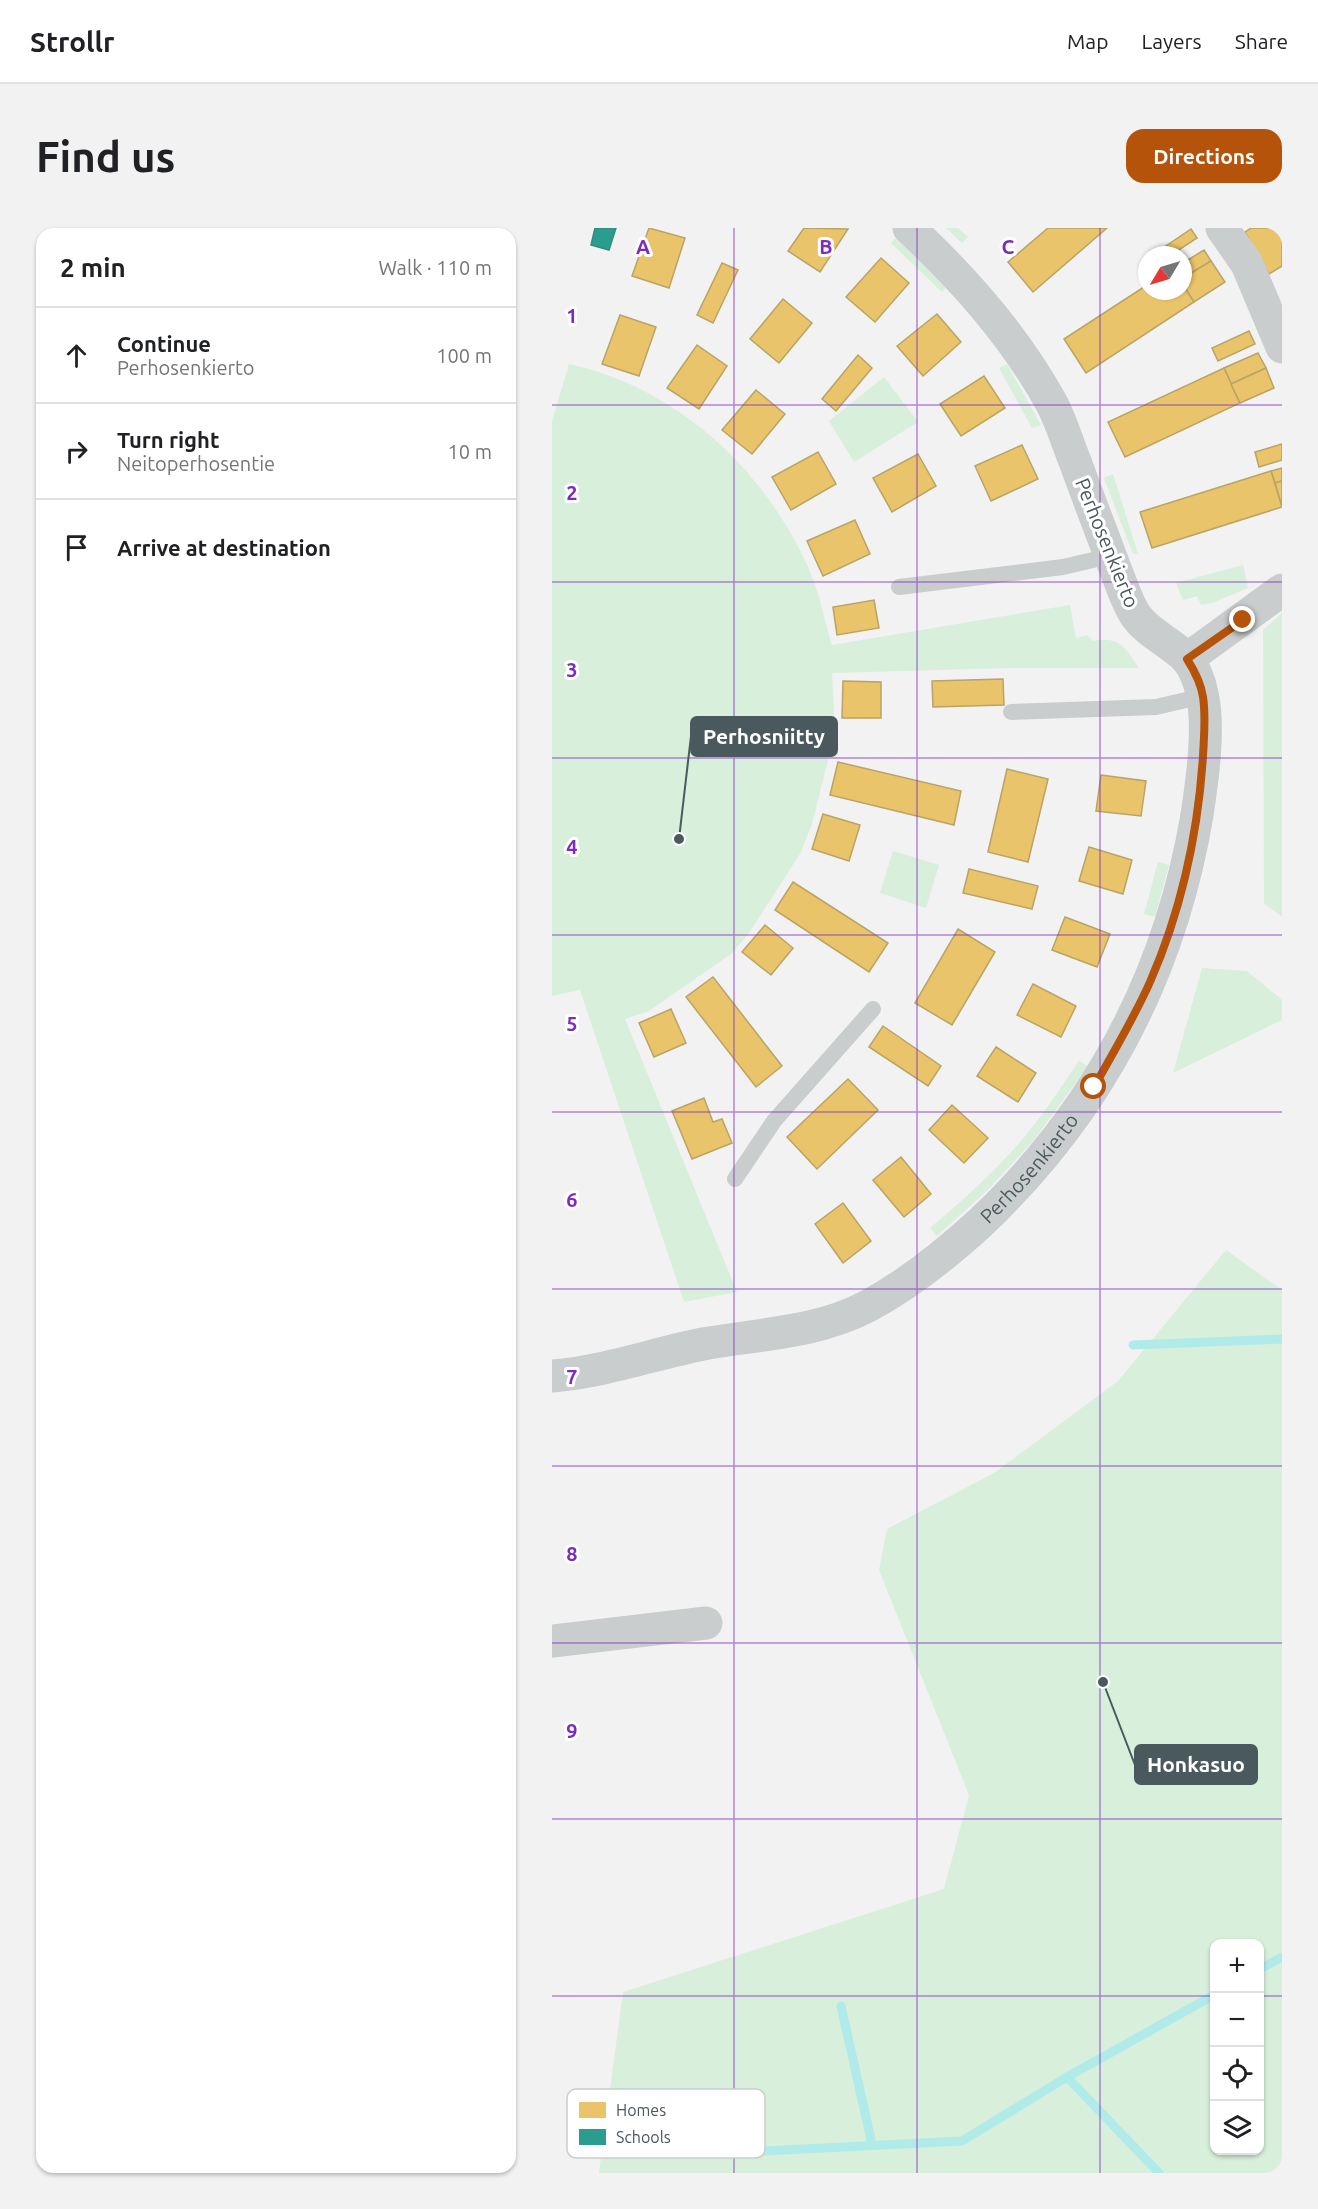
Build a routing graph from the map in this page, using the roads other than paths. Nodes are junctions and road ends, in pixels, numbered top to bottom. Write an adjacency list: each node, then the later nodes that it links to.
1 (909, 228): 4 (street, Perhosenkierto)
2 (1222, 228): 3 (street)
3 (1282, 347)
4 (1110, 556): 5 (lane); 7 (street, Perhosenkierto)
5 (899, 587)
6 (1282, 590): 7 (street)
7 (1187, 659): 8 (street, Perhosenkierto)
8 (1203, 696): 9 (lane); 12 (street, Perhosenkierto)
9 (1011, 712)
10 (873, 1009): 11 (lane)
11 (735, 1179)
12 (552, 1376)
13 (706, 1623): 14 (street)
14 (552, 1641)

